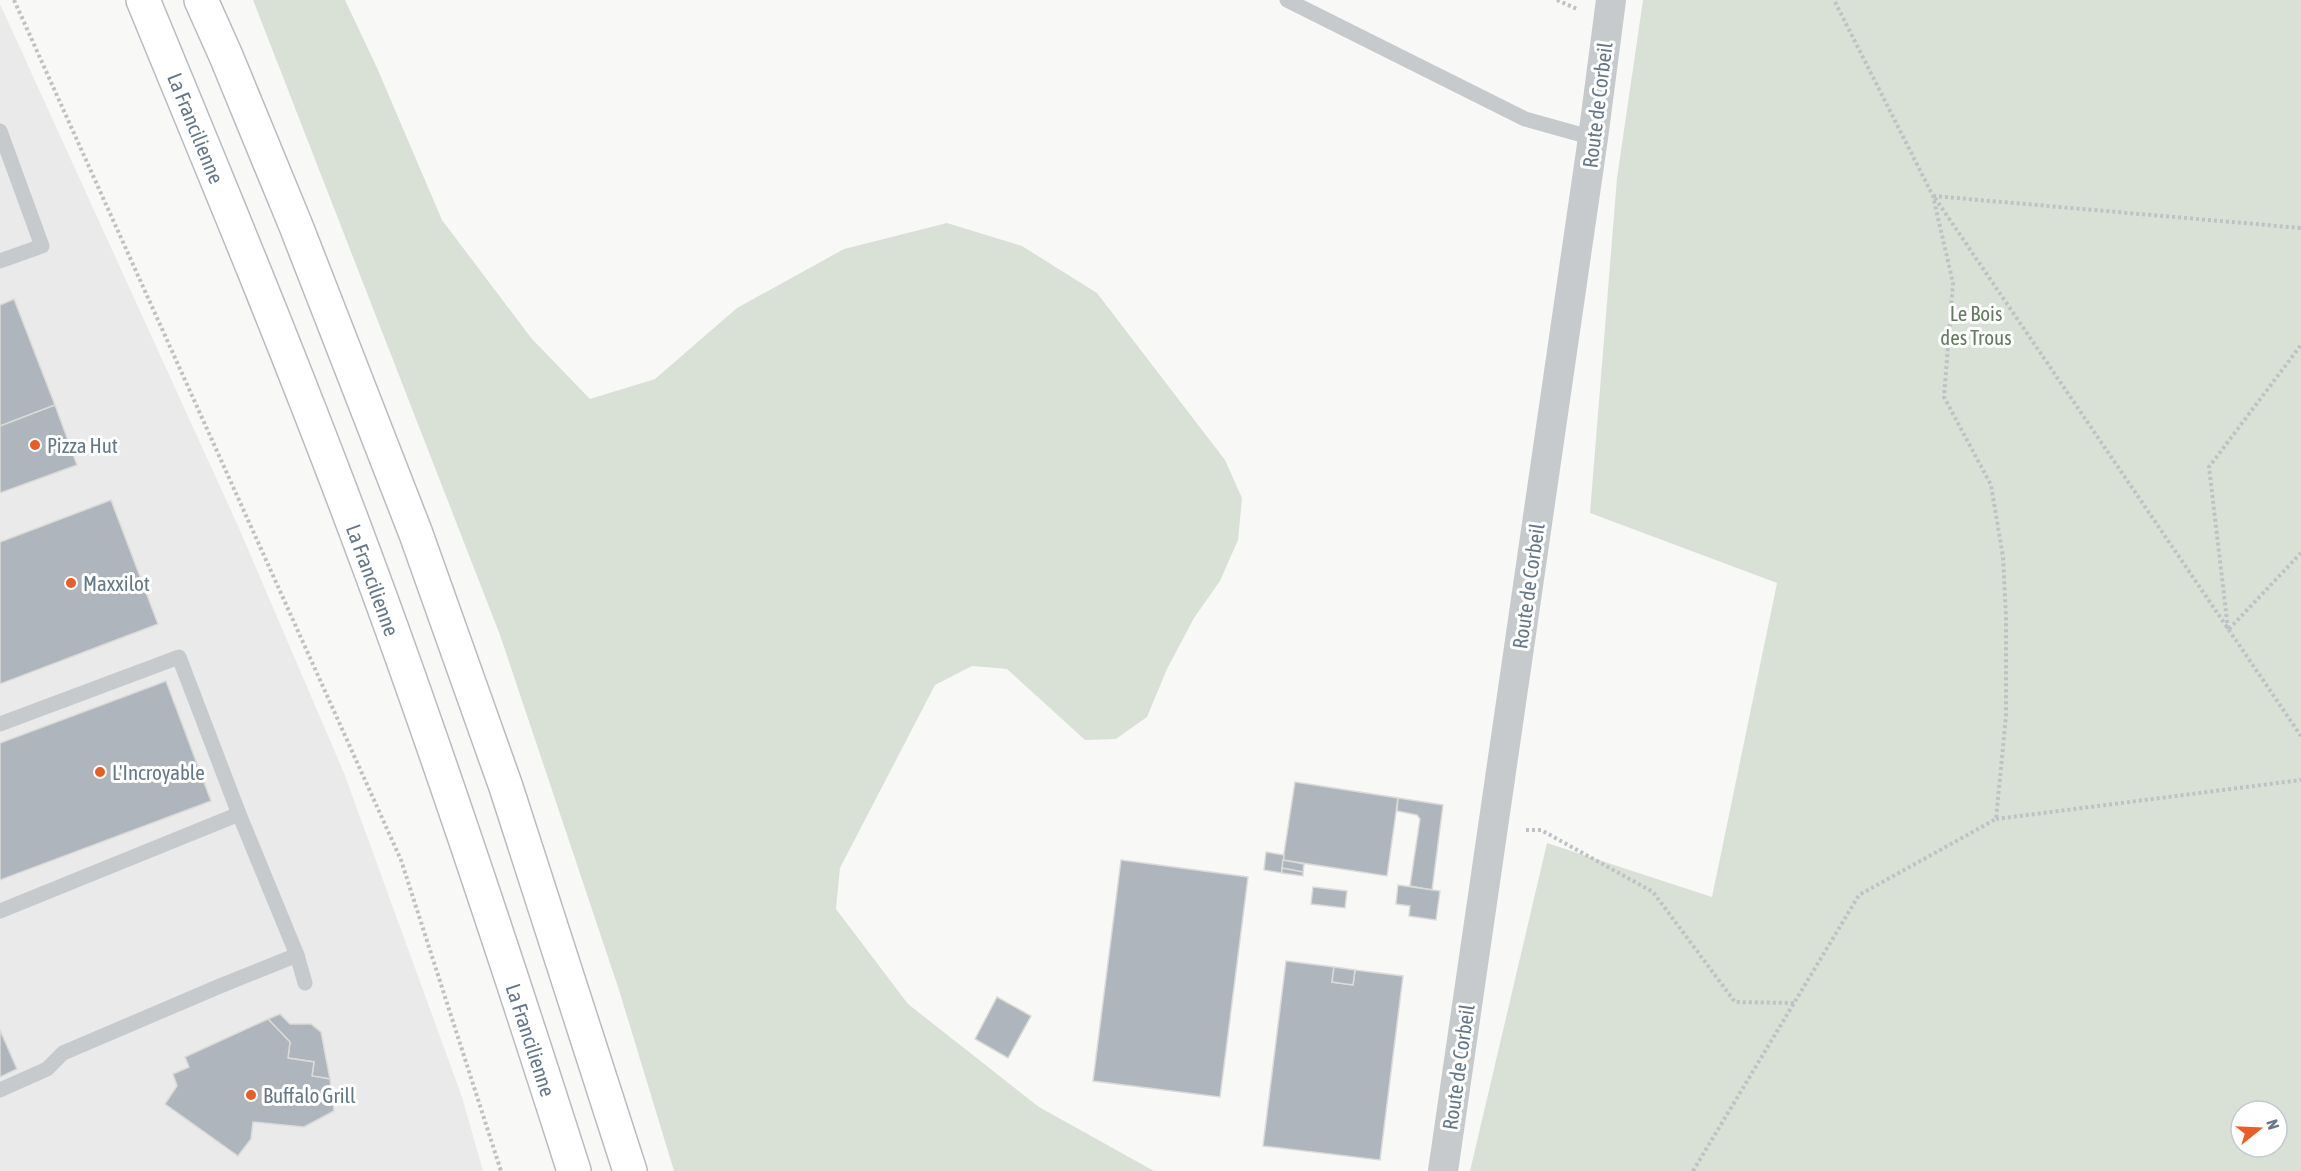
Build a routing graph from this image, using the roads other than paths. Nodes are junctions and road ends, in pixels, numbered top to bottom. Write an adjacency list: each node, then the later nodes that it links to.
1 (143, 0): 16 (highway, La Francilienne)
2 (201, 0): 6 (highway)
3 (219, 0): 6 (highway)
4 (1287, 0): 8 (lane)
5 (1611, 0): 8 (street, Route de Corbeil)
6 (226, 56): 17 (highway)
7 (0, 131): 9 (lane)
8 (1593, 138): 18 (street, Route de Corbeil)
9 (0, 261)
10 (0, 724): 11 (lane)
11 (239, 814): 12 (lane); 13 (lane)
12 (0, 911)
13 (297, 955): 14 (lane); 15 (lane)
14 (305, 983)
15 (0, 1090)
16 (573, 1171)
17 (630, 1171)
18 (1443, 1171)

